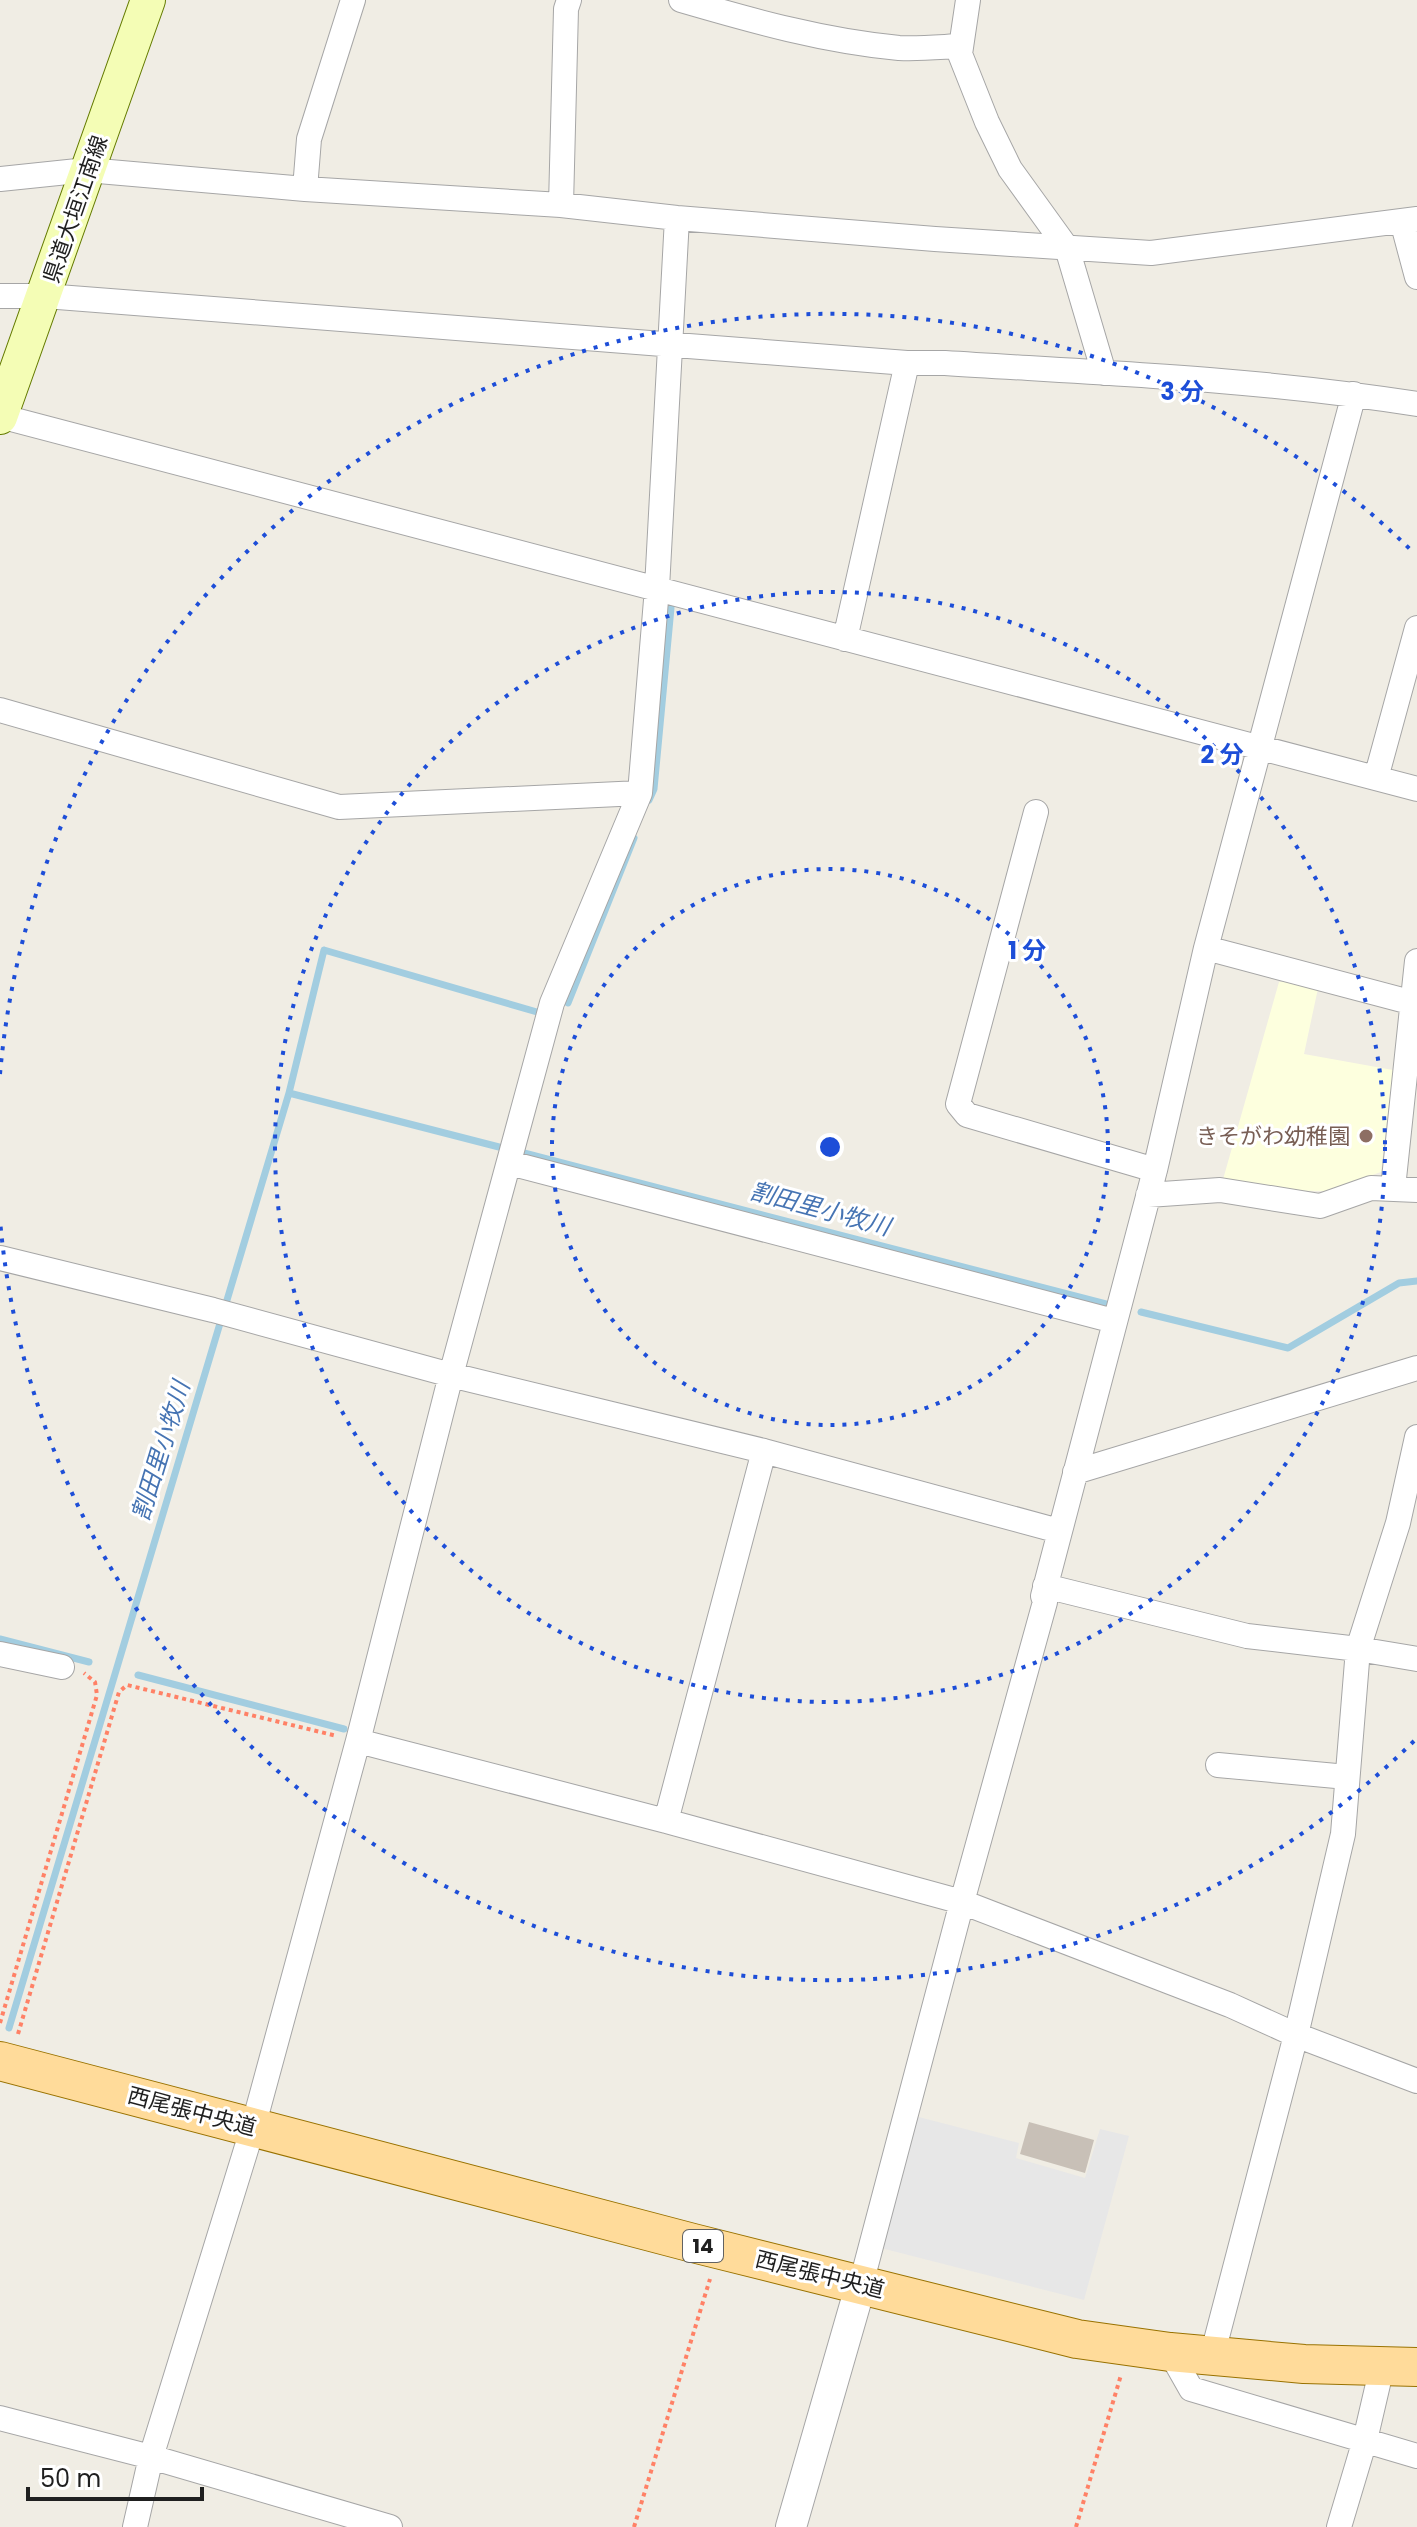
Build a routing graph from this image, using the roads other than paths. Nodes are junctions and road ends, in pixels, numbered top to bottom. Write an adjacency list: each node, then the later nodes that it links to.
1 (148, 0): 7 (main road, 県道大垣江南線)
2 (353, 0): 9 (street)
3 (569, 0): 10 (street)
4 (681, 0): 6 (street)
5 (968, 0): 6 (street)
6 (961, 46): 13 (street)
7 (87, 170): 8 (street); 9 (street); 16 (main road, 県道大垣江南線)
8 (0, 179)
9 (305, 189): 10 (street)
10 (561, 205): 11 (street)
11 (677, 218): 13 (street); 17 (street)
12 (1410, 220): 13 (street); 14 (street)
13 (1067, 248): 19 (street)
14 (1417, 277)
15 (0, 296): 16 (street)
16 (45, 296): 17 (street); 22 (main road, 県道大垣江南線)
17 (669, 344): 18 (street); 23 (street)
18 (907, 363): 19 (street); 25 (street)
19 (1104, 373): 20 (street)
20 (1354, 394): 21 (street); 27 (street)
21 (1417, 404)
22 (0, 416): 23 (street)
23 (657, 588): 25 (street); 30 (street)
24 (1417, 628): 28 (street)
25 (845, 639): 27 (street)
26 (0, 710): 30 (street)
27 (1259, 749): 28 (street); 32 (street)
28 (1376, 778): 29 (street)
29 (1417, 789)
30 (640, 793): 35 (street)
31 (1036, 812): 36 (street)
32 (1206, 948): 34 (street); 36 (street)
33 (1417, 961): 34 (street)
34 (1415, 1003): 37 (street)
35 (510, 1163): 40 (street); 42 (street)
36 (1155, 1170): 38 (street)
37 (1405, 1189): 38 (street)
38 (1148, 1195): 40 (street)
39 (0, 1258): 42 (street)
40 (1114, 1321): 45 (street)
41 (1417, 1368): 45 (street)
42 (451, 1375): 44 (street); 52 (street)
43 (1417, 1437): 48 (street)
44 (764, 1451): 46 (street); 55 (street)
45 (1075, 1472): 46 (street)
46 (1059, 1531): 47 (street)
47 (1045, 1586): 48 (street); 56 (street)
48 (1358, 1649): 50 (street); 54 (street)
49 (0, 1654): 51 (street)
50 (1417, 1659)
51 (62, 1667)
52 (358, 1741): 55 (street); 60 (street)
53 (1218, 1765): 54 (street)
54 (1347, 1777): 57 (street)
55 (666, 1821): 56 (street)
56 (962, 1902): 57 (street); 61 (street)
57 (1296, 2035): 59 (street); 63 (street)
58 (5, 2062): 60 (main road, 西尾張中央道 / 14)
59 (1417, 2081)
60 (253, 2127): 61 (main road, 西尾張中央道 / 14); 68 (street)
61 (861, 2284): 62 (main road, 西尾張中央道 / 14); 71 (street)
62 (1170, 2352): 63 (main road, 西尾張中央道 / 14); 66 (street)
63 (1212, 2356): 64 (main road, 西尾張中央道 / 14)
64 (1400, 2367): 66 (street)
65 (0, 2418): 68 (street)
66 (1365, 2440): 67 (street); 72 (street)
67 (1417, 2456)
68 (151, 2457): 69 (street); 70 (street)
69 (135, 2527)
70 (390, 2527)
71 (791, 2527)
72 (1339, 2527)

